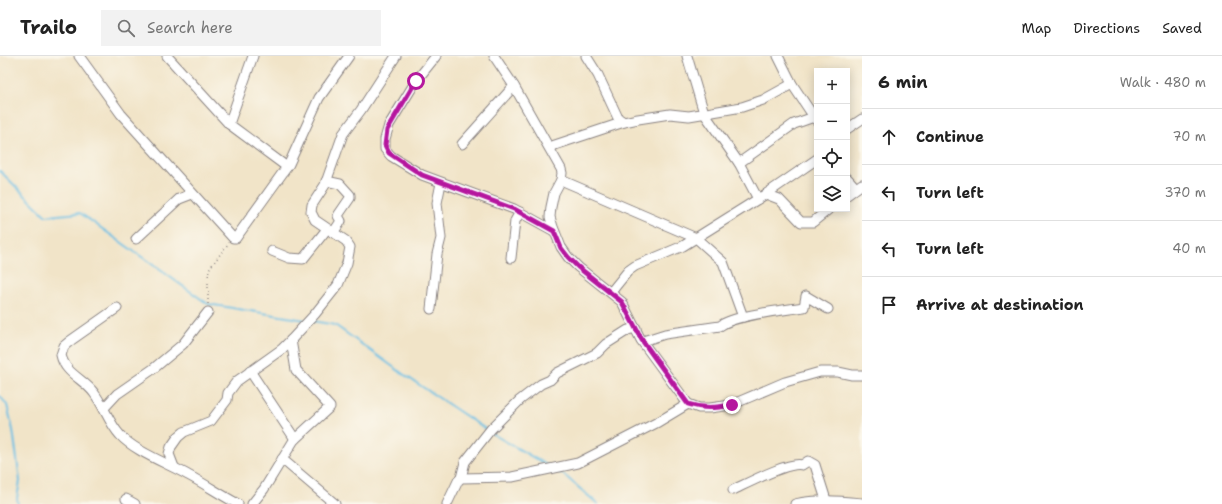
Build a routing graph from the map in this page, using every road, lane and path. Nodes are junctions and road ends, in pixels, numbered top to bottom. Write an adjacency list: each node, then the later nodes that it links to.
1 (79, 56): 31 (street)
2 (167, 56): 18 (street)
3 (253, 56): 18 (street)
4 (349, 56): 24 (street)
5 (396, 56): 25 (street)
6 (494, 56): 12 (street)
7 (687, 56): 13 (street)
8 (778, 56): 11 (street)
9 (590, 57): 17 (street)
10 (430, 58): 28 (street)
11 (792, 84): 13 (street); 14 (street)
12 (514, 86): 20 (street); 21 (street)
13 (704, 113): 17 (street); 23 (street)
14 (814, 117)
15 (814, 119): 23 (street)
16 (862, 119): 19 (street)
17 (624, 122): 21 (street)
18 (229, 124): 24 (street)
19 (850, 127)
20 (462, 144)
21 (549, 147): 26 (street)
22 (814, 161): 32 (street)
23 (739, 163): 33 (street)
24 (287, 167): 38 (street)
25 (326, 180): 36 (street); 36 (street)
26 (561, 180): 37 (street); 39 (street)
27 (850, 180): 29 (street)
28 (441, 183): 34 (street); 45 (street)
29 (859, 186): 30 (street)
30 (850, 193)
31 (192, 194): 38 (street); 40 (street)
32 (766, 194): 33 (street); 35 (street)
33 (758, 199): 39 (street)
34 (520, 212): 37 (street); 42 (street)
35 (825, 212)
36 (330, 231): 41 (street); 50 (street)
37 (554, 231): 43 (street)
38 (232, 238): 47 (path)
39 (696, 238): 43 (street); 48 (street)
40 (136, 239)
41 (272, 251)
42 (512, 258)
43 (611, 292): 49 (street)
44 (117, 308): 55 (street)
45 (431, 309)
46 (828, 309): 48 (street)
47 (208, 310): 55 (street)
48 (743, 317): 51 (street)
49 (636, 328): 51 (street); 59 (street)
50 (291, 340): 52 (street); 56 (street)
51 (643, 342): 54 (street)
52 (250, 371): 56 (street); 58 (street)
53 (862, 375): 54 (street)
54 (688, 404): 59 (street)
55 (104, 408): 58 (street)
56 (295, 439): 57 (street)
57 (282, 458): 66 (street); 67 (street)
58 (174, 467): 65 (street)
59 (462, 478): 68 (street)
60 (733, 490): 62 (street)
61 (126, 499): 64 (street)
62 (820, 501): 63 (street); 69 (street)
63 (862, 503)
64 (135, 504)
65 (238, 504)
66 (252, 504)
67 (335, 504)
68 (447, 504)
69 (795, 504)

